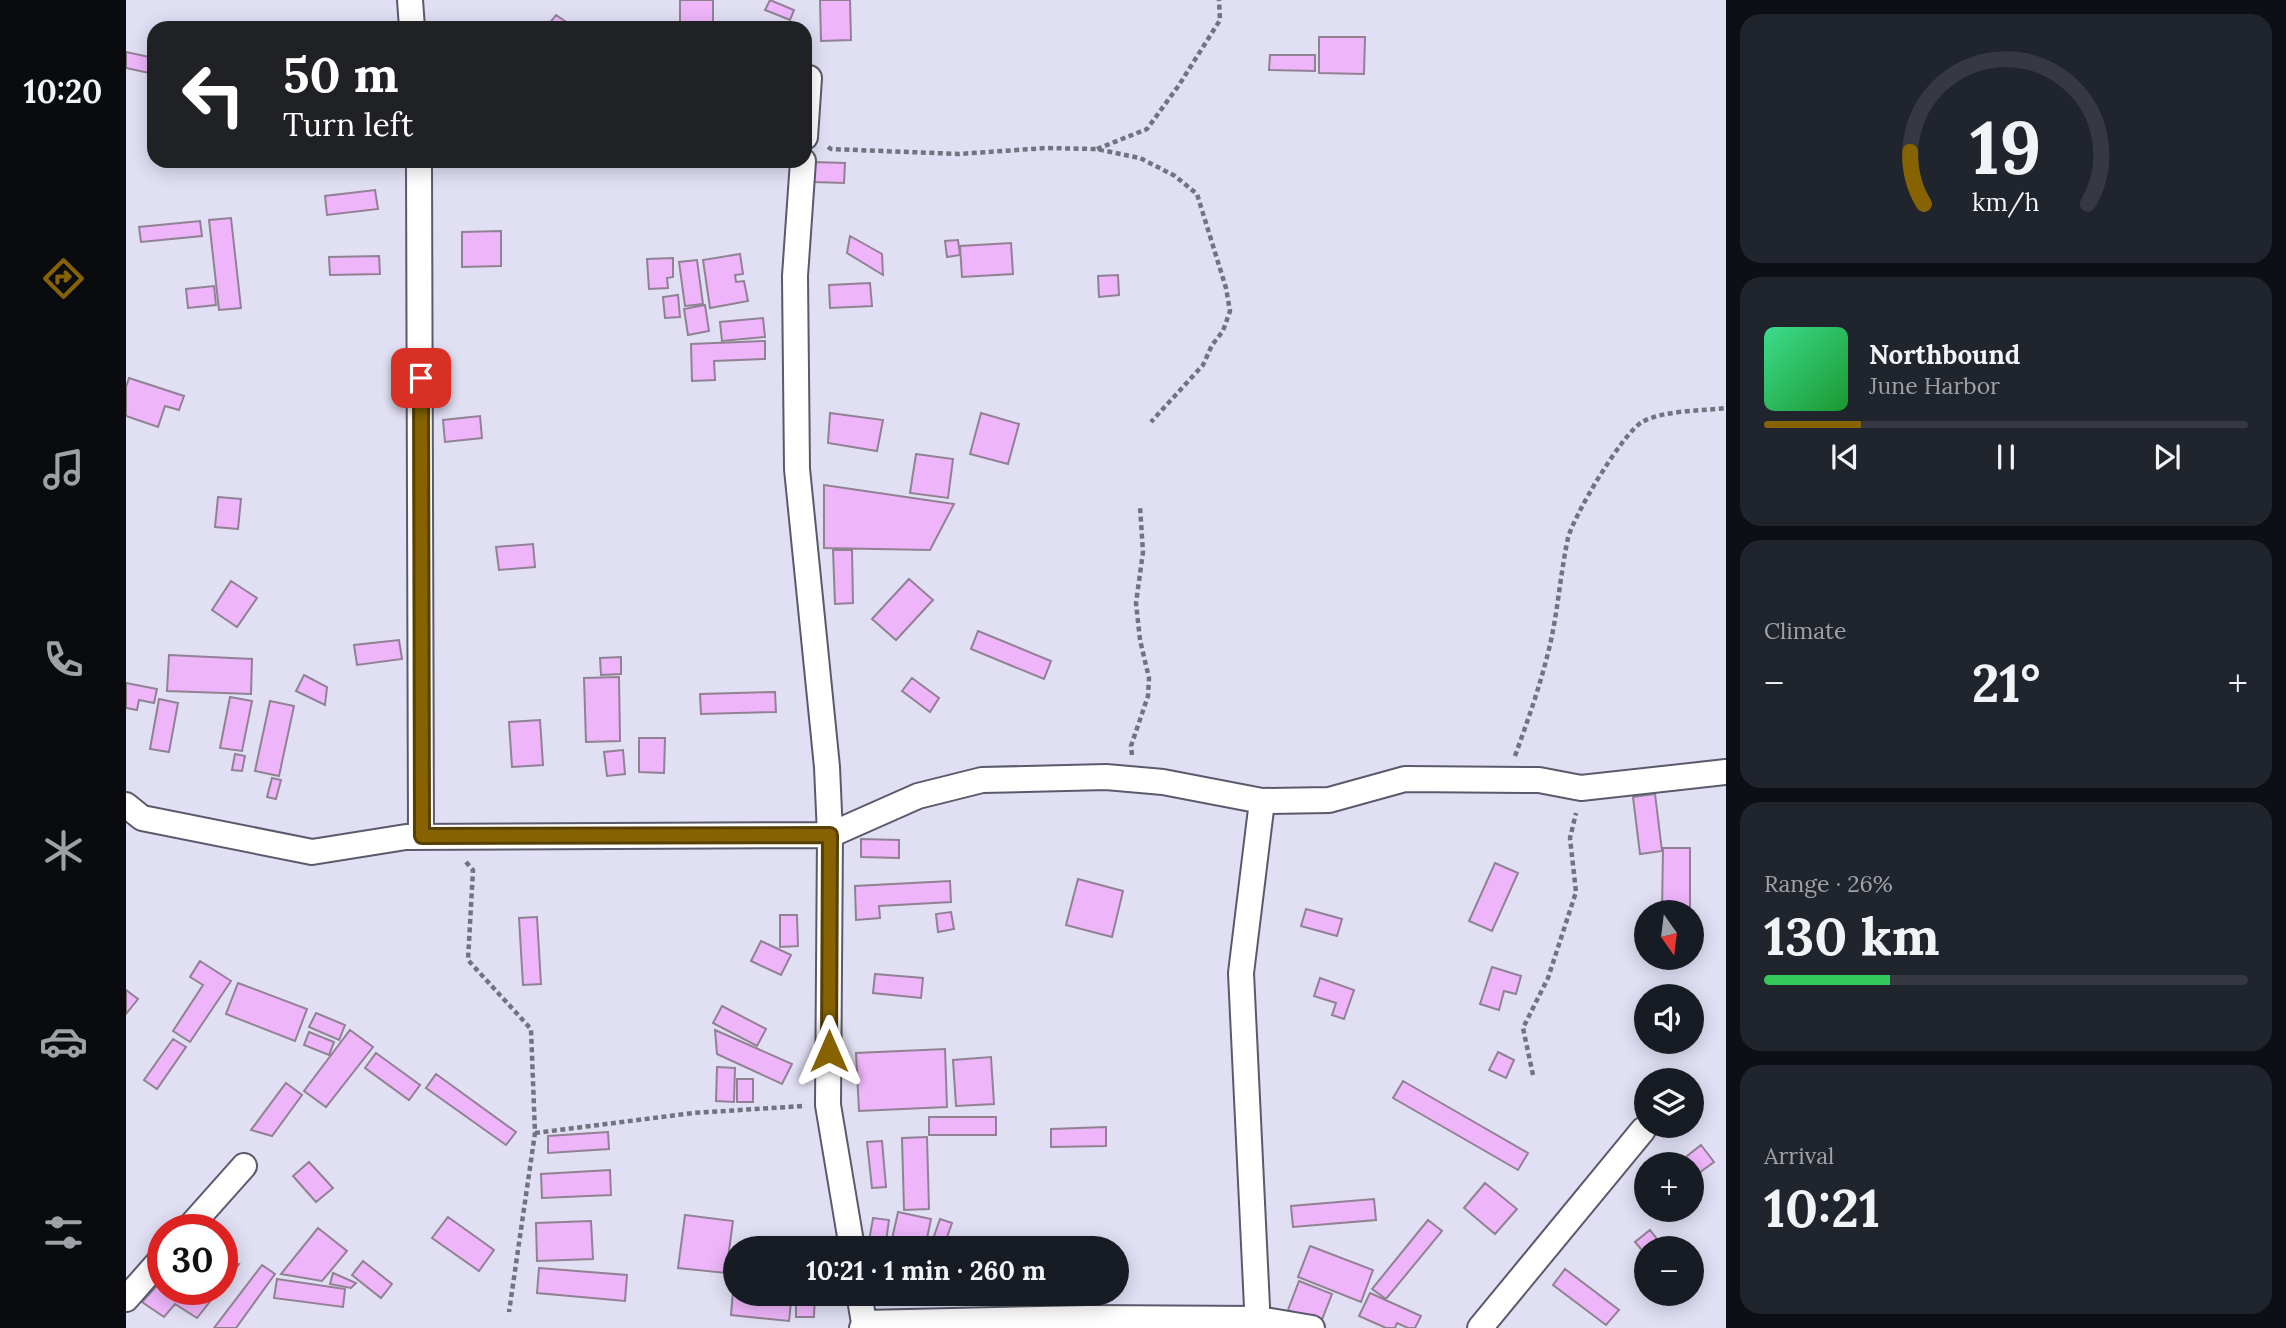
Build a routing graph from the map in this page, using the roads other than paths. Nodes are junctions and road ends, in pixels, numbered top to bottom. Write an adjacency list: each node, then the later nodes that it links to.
1 (410, 0): 2 (street)
2 (412, 21)
3 (419, 168): 9 (street)
4 (803, 168): 8 (street)
5 (1726, 772): 6 (street)
6 (1262, 801): 8 (street); 17 (street)
7 (126, 805): 9 (street)
8 (830, 835): 9 (street); 13 (street)
9 (422, 836)
10 (1636, 1138): 20 (street)
11 (244, 1166): 12 (street)
12 (201, 1214)
13 (850, 1236)
14 (147, 1275): 15 (street)
15 (126, 1299)
16 (861, 1306): 18 (street)
17 (1258, 1324): 18 (street); 19 (street)
18 (863, 1326)
19 (1312, 1328)
20 (1480, 1328)

